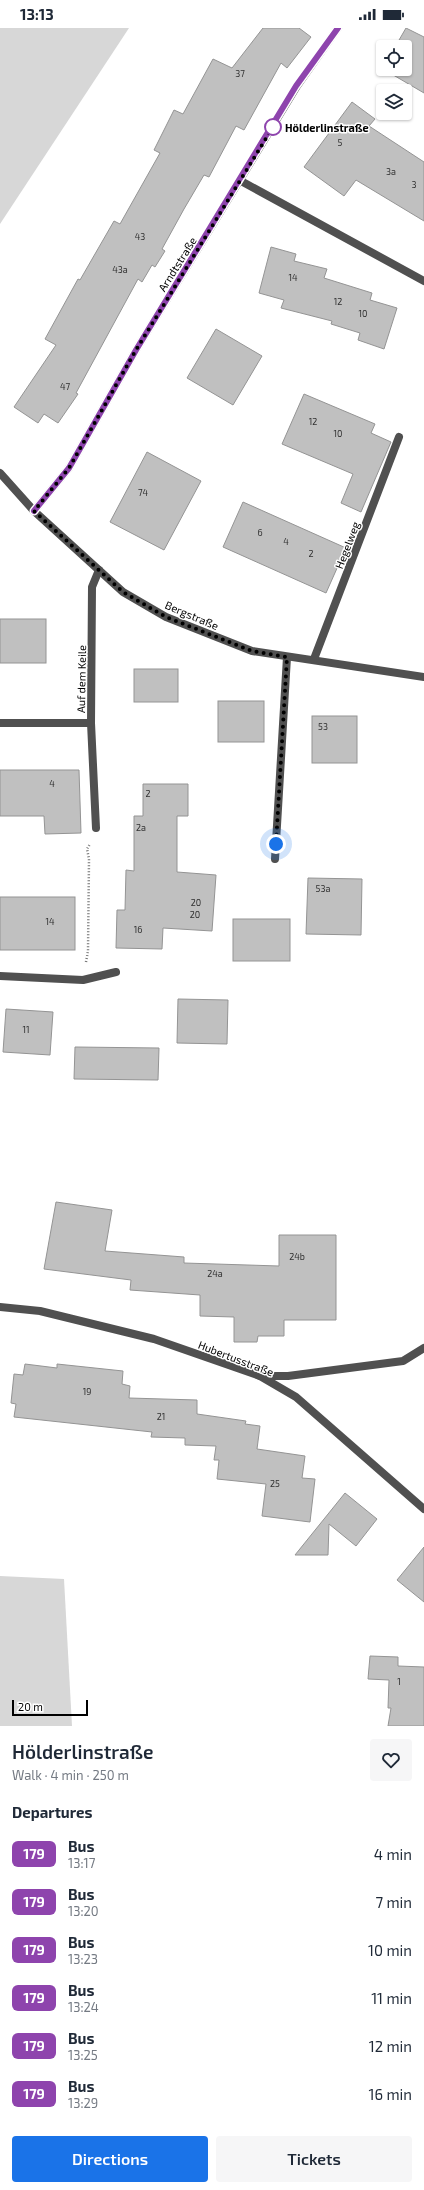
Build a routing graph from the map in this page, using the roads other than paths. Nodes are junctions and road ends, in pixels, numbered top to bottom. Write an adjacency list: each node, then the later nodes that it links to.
1 (338, 28): 2 (street, Arndtstraße)
2 (241, 181): 3 (street); 6 (street, Arndtstraße)
3 (424, 281)
4 (399, 437): 9 (street, Hegelweg)
5 (0, 474): 6 (street, Bergstraße)
6 (34, 511): 7 (street, Bergstraße)
7 (99, 570): 8 (street, Bergstraße); 12 (street, Auf dem Keile)
8 (287, 657): 9 (street, Bergstraße); 14 (street)
9 (314, 660): 10 (street, Bergstraße)
10 (424, 677)
11 (0, 723): 12 (street, Auf dem Keile)
12 (91, 724): 13 (street)
13 (96, 828)
14 (275, 860)
15 (116, 972): 16 (street)
16 (0, 976)
17 (0, 1307): 19 (street, Hubertusstraße)
18 (424, 1348): 19 (street)
19 (260, 1376): 20 (street, Hubertusstraße)
20 (424, 1509)

